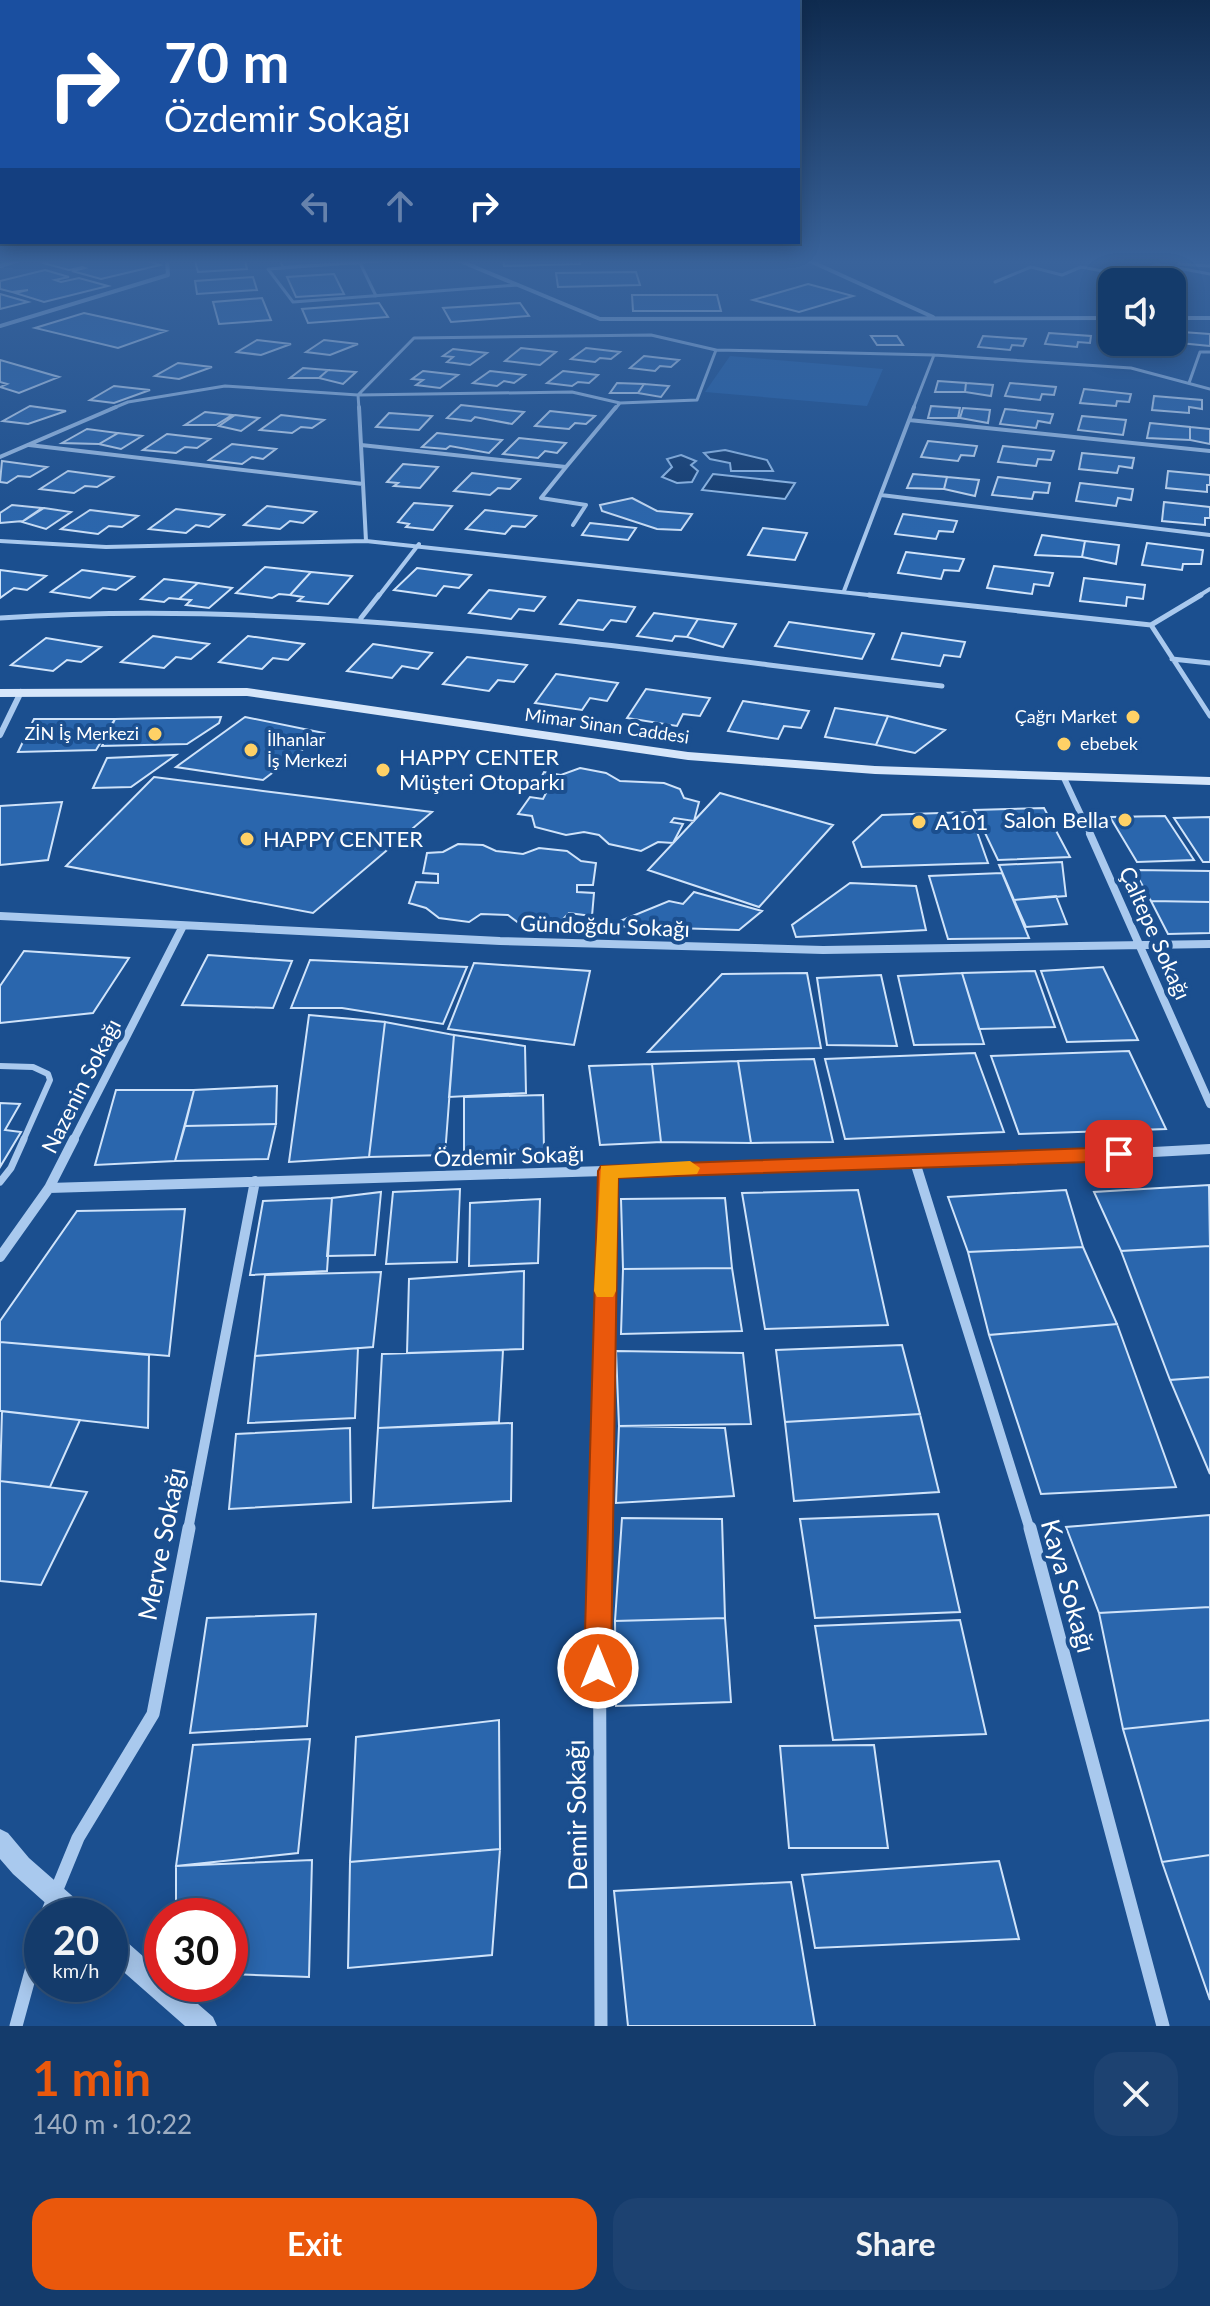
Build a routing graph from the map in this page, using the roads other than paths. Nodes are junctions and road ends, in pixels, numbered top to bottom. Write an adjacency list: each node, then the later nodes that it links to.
1 (934, 355): 10 (lane)
2 (397, 356): 8 (lane)
3 (714, 356): 9 (lane)
4 (942, 356): 6 (lane)
5 (1199, 356): 6 (lane)
6 (1189, 383): 7 (lane)
7 (1210, 389)
8 (358, 395): 9 (lane); 11 (lane); 12 (lane)
9 (620, 403): 15 (lane)
10 (909, 420): 13 (lane); 17 (lane)
11 (26, 445): 14 (lane); 16 (lane)
12 (361, 445): 15 (lane); 16 (lane)
13 (1210, 451)
14 (0, 457)
15 (566, 467): 18 (lane)
16 (363, 484): 21 (lane)
17 (881, 495): 19 (lane); 24 (lane)
18 (573, 525)
19 (1210, 535)
20 (0, 541): 21 (lane)
21 (366, 541): 22 (lane)
22 (419, 544): 24 (lane); 26 (lane)
23 (1210, 589): 27 (lane)
24 (844, 591): 27 (lane)
25 (0, 618): 26 (lane)
26 (361, 618): 30 (lane)
27 (1151, 625): 28 (lane)
28 (1172, 659): 29 (lane); 33 (lane)
29 (1210, 663)
30 (942, 686)
31 (21, 692): 32 (main road, Mimar Sinan Caddesi); 34 (street); 35 (main road, Mimar Sinan Caddesi)
32 (0, 693)
33 (1210, 716)
34 (0, 735)
35 (1064, 778): 36 (main road, Mimar Sinan Caddesi); 40 (street, Çaltepe Sokağı)
36 (1210, 781)
37 (0, 916): 38 (street, Gündoğdu Sokağı)
38 (183, 926): 40 (street, Gündoğdu Sokağı); 48 (street, Nazenin Sokağı)
39 (1210, 944): 40 (street, Gündoğdu Sokağı)
40 (1142, 945): 42 (street, Çaltepe Sokağı)
41 (0, 1066): 47 (lane)
42 (1210, 1104)
43 (1210, 1149): 44 (street, Özdemir Sokağı)
44 (915, 1162): 45 (street, Özdemir Sokağı); 58 (street, Kaya Sokağı)
45 (608, 1171): 46 (street, Özdemir Sokağı); 57 (street, Demir Sokağı)
46 (255, 1181): 48 (street, Özdemir Sokağı); 52 (street, Merve Sokağı)
47 (0, 1182)
48 (49, 1188): 49 (street, Nazenin Sokağı)
49 (0, 1257)
50 (0, 1841): 51 (street)
51 (45, 1898)
52 (52, 1898)
53 (128, 1960): 56 (street)
54 (24, 1997): 55 (street)
55 (16, 2026)
56 (204, 2026)
57 (601, 2026)
58 (1163, 2026)

